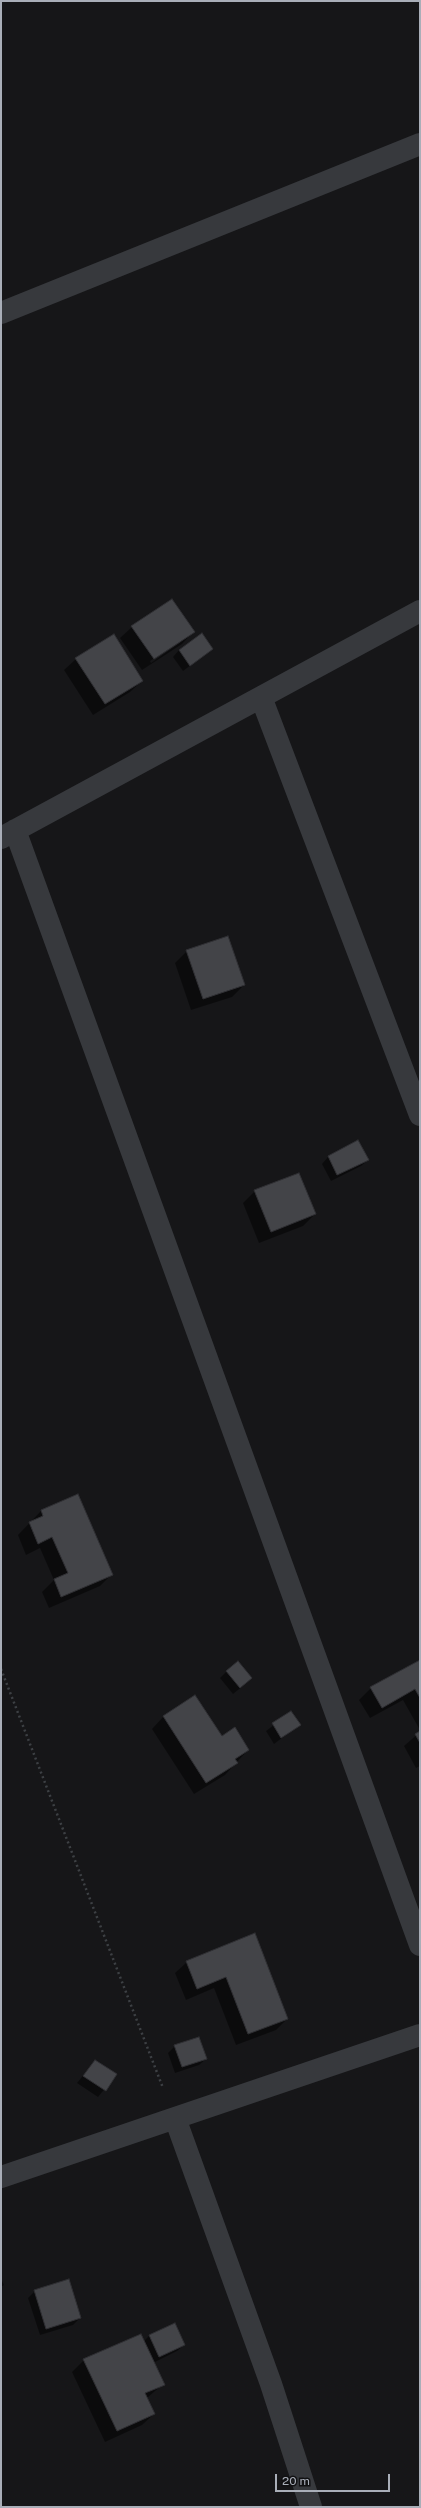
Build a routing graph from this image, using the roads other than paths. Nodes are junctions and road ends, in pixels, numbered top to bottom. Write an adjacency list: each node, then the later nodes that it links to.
1 (420, 144): 2 (street)
2 (1, 313)
3 (420, 610): 4 (street)
4 (261, 697): 5 (street); 6 (street)
5 (8, 834): 7 (street)
6 (420, 1115)
7 (420, 1946)
8 (420, 2035): 9 (street)
9 (175, 2118): 10 (street); 11 (street)
10 (1, 2178)
11 (311, 2507)

